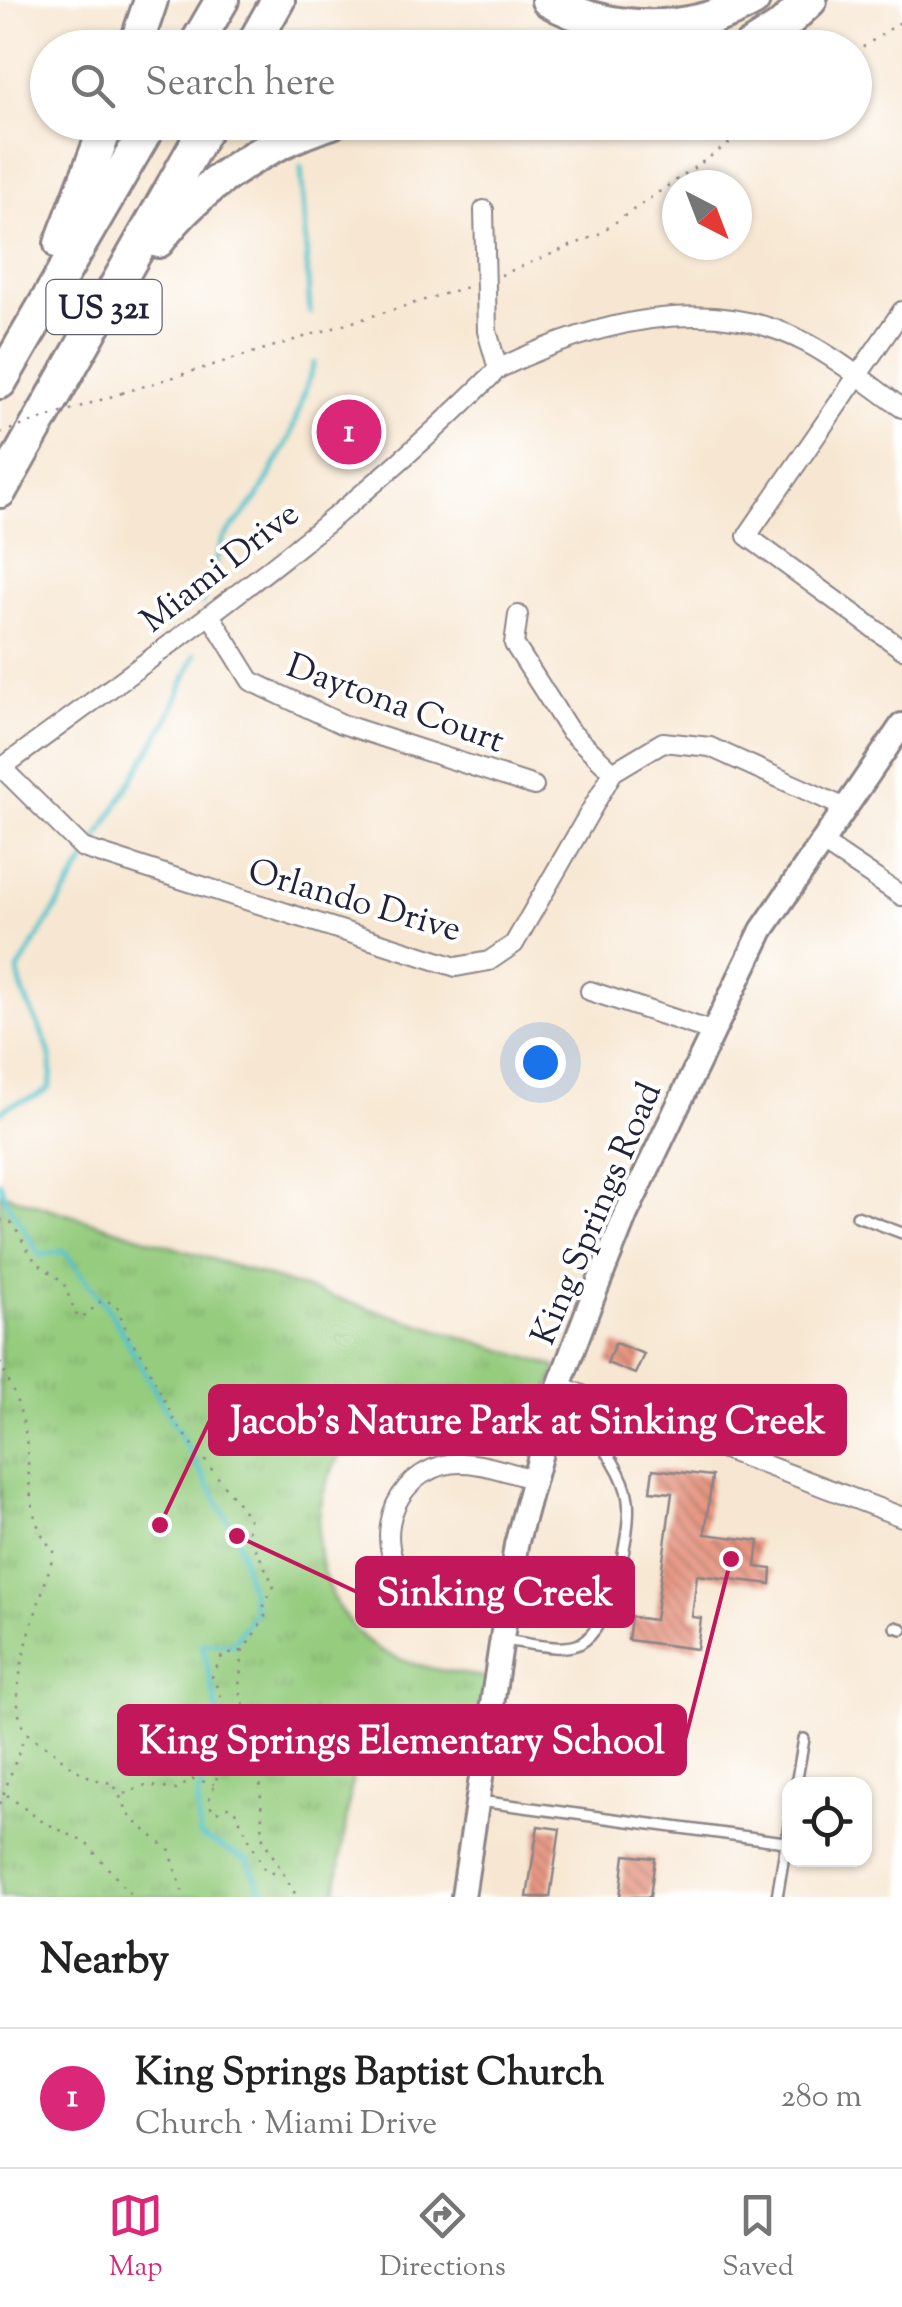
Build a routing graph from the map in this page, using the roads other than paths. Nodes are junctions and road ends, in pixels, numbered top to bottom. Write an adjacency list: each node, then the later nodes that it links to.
1 (151, 0): 7 (highway)
2 (222, 0): 8 (highway)
3 (278, 0): 9 (highway)
4 (548, 0): 5 (highway)
5 (752, 0)
6 (810, 0): 10 (highway)
7 (141, 30)
8 (204, 30)
9 (261, 30)
10 (777, 30)
11 (101, 140): 17 (highway)
12 (140, 140): 17 (highway, US 321)
13 (199, 140): 18 (highway, US 321)
14 (288, 140): 18 (highway)
15 (484, 210): 19 (street)
16 (902, 310): 20 (street)
17 (25, 338): 21 (highway, US 321)
18 (77, 354): 23 (highway, US 321)
19 (498, 369): 20 (street, Miami Drive); 25 (street, Miami Drive)
20 (860, 377): 22 (street, Miami Drive); 26 (street)
21 (0, 382)
22 (902, 408)
23 (0, 491)
24 (518, 615): 29 (street)
25 (212, 618): 28 (street, Miami Drive); 30 (street, Daytona Court)
26 (902, 649)
27 (902, 725): 31 (street, King Springs Road)
28 (1, 768): 29 (street, Orlando Drive)
29 (613, 772): 31 (street, Orlando Drive)
30 (534, 786)
31 (844, 807): 32 (street, King Springs Road)
32 (820, 840): 33 (street); 35 (street, King Springs Road)
33 (902, 896)
34 (590, 992): 35 (street)
35 (714, 1032): 38 (street, King Springs Road)
36 (857, 1216): 37 (lane)
37 (902, 1233)
38 (559, 1386): 39 (street); 40 (street, King Springs Road)
39 (587, 1397): 41 (street); 43 (lane)
40 (532, 1479): 42 (street, King Springs Road); 42 (street)
41 (902, 1516)
42 (503, 1616): 43 (street, King Springs Road)
43 (499, 1640): 46 (street, King Springs Road)
44 (804, 1739): 45 (lane)
45 (797, 1777)
46 (476, 1801): 47 (lane); 49 (street, King Springs Road)
47 (782, 1842)
48 (782, 1863): 50 (lane)
49 (463, 1897)
50 (777, 1897)

